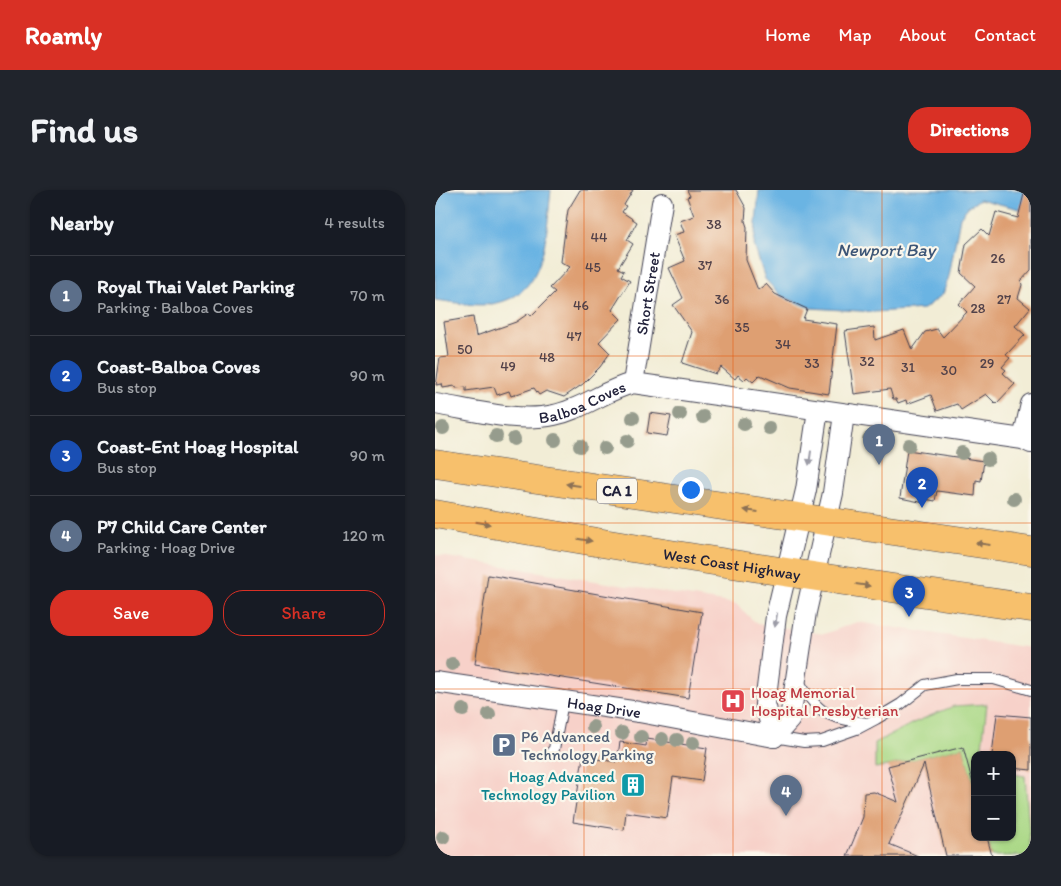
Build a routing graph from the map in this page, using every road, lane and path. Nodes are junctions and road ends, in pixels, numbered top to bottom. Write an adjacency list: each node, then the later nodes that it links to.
1 (662, 203): 2 (street, Short Street)
2 (633, 383): 3 (street, Balboa Coves); 5 (street, Balboa Coves)
3 (435, 404)
4 (1031, 404): 7 (street)
5 (818, 410): 6 (street, Balboa Coves); 10 (street, one-way to 10)
6 (844, 414): 7 (street, Balboa Coves); 11 (street)
7 (1027, 441)
8 (435, 464): 10 (highway, CA 1, one-way to 8)
9 (435, 514): 13 (highway, West Coast Highway, one-way to 13)
10 (800, 518): 11 (highway, CA 1); 13 (street)
11 (827, 522): 12 (highway, CA 1, one-way to 11); 14 (street)
12 (1031, 551)
13 (787, 572): 14 (highway, West Coast Highway); 21 (street, one-way to 21)
14 (815, 577): 15 (highway, West Coast Highway, one-way to 15); 16 (street)
15 (1031, 608)
16 (796, 677): 20 (lane); 21 (street)
17 (435, 682): 19 (street, Hoag Drive)
18 (1031, 690): 20 (lane)
19 (563, 702): 21 (street, Hoag Drive); 22 (lane)
20 (869, 723): 21 (lane)
21 (774, 737)
22 (552, 751)

